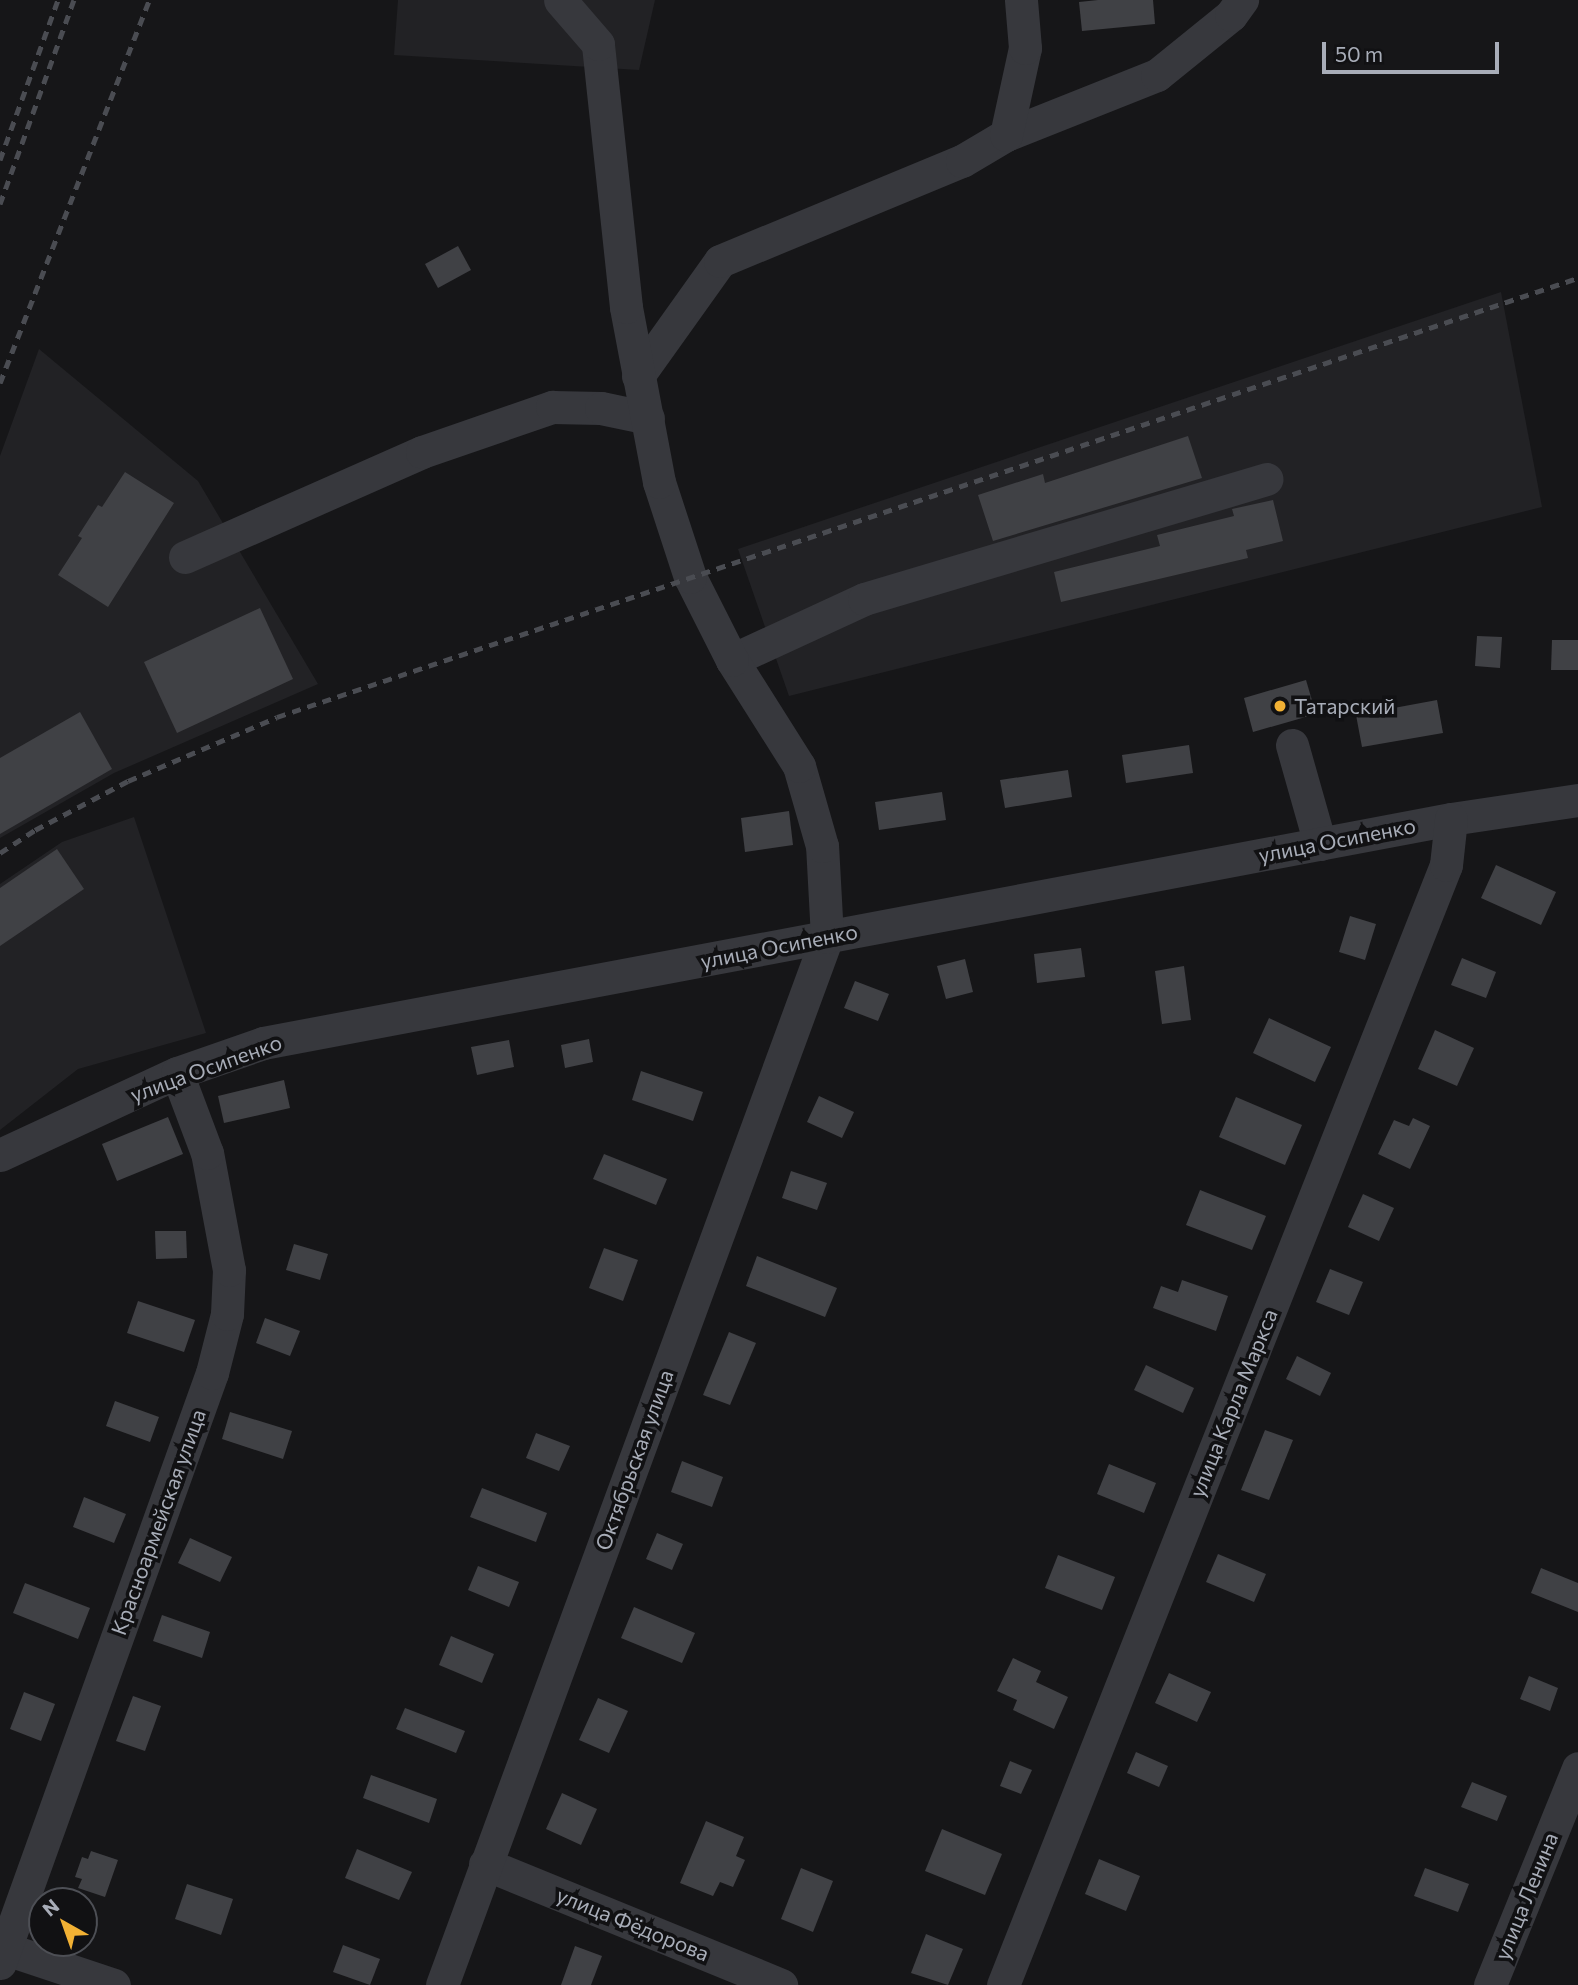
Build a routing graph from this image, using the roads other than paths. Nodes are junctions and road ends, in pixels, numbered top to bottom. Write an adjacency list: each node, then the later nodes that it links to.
1 (560, 0): 5 (street)
2 (1021, 0): 4 (street)
3 (1242, 0): 4 (street)
4 (1006, 135): 5 (street)
5 (638, 376): 6 (street)
6 (649, 418): 8 (street); 9 (street)
7 (1266, 479): 9 (street)
8 (185, 557)
9 (732, 660): 14 (street)
10 (1293, 745): 13 (street)
11 (1578, 800): 12 (street, улица Осипенко)
12 (1451, 819): 13 (street, улица Осипенко); 23 (street, улица Карла Маркса)
13 (1320, 844): 14 (street, улица Осипенко)
14 (827, 937): 15 (street, улица Осипенко); 18 (street, Октябрьская улица)
15 (177, 1073): 16 (street, улица Осипенко); 19 (street, Красноармейская улица)
16 (0, 1155)
17 (1578, 1768): 24 (street, улица Ленина)
18 (485, 1864): 21 (street, Октябрьская улица); 22 (street, улица Фёдорова)
19 (2, 1953): 20 (street)
20 (114, 1985)
21 (442, 1985)
22 (781, 1985)
23 (1003, 1985)
24 (1490, 1985)

